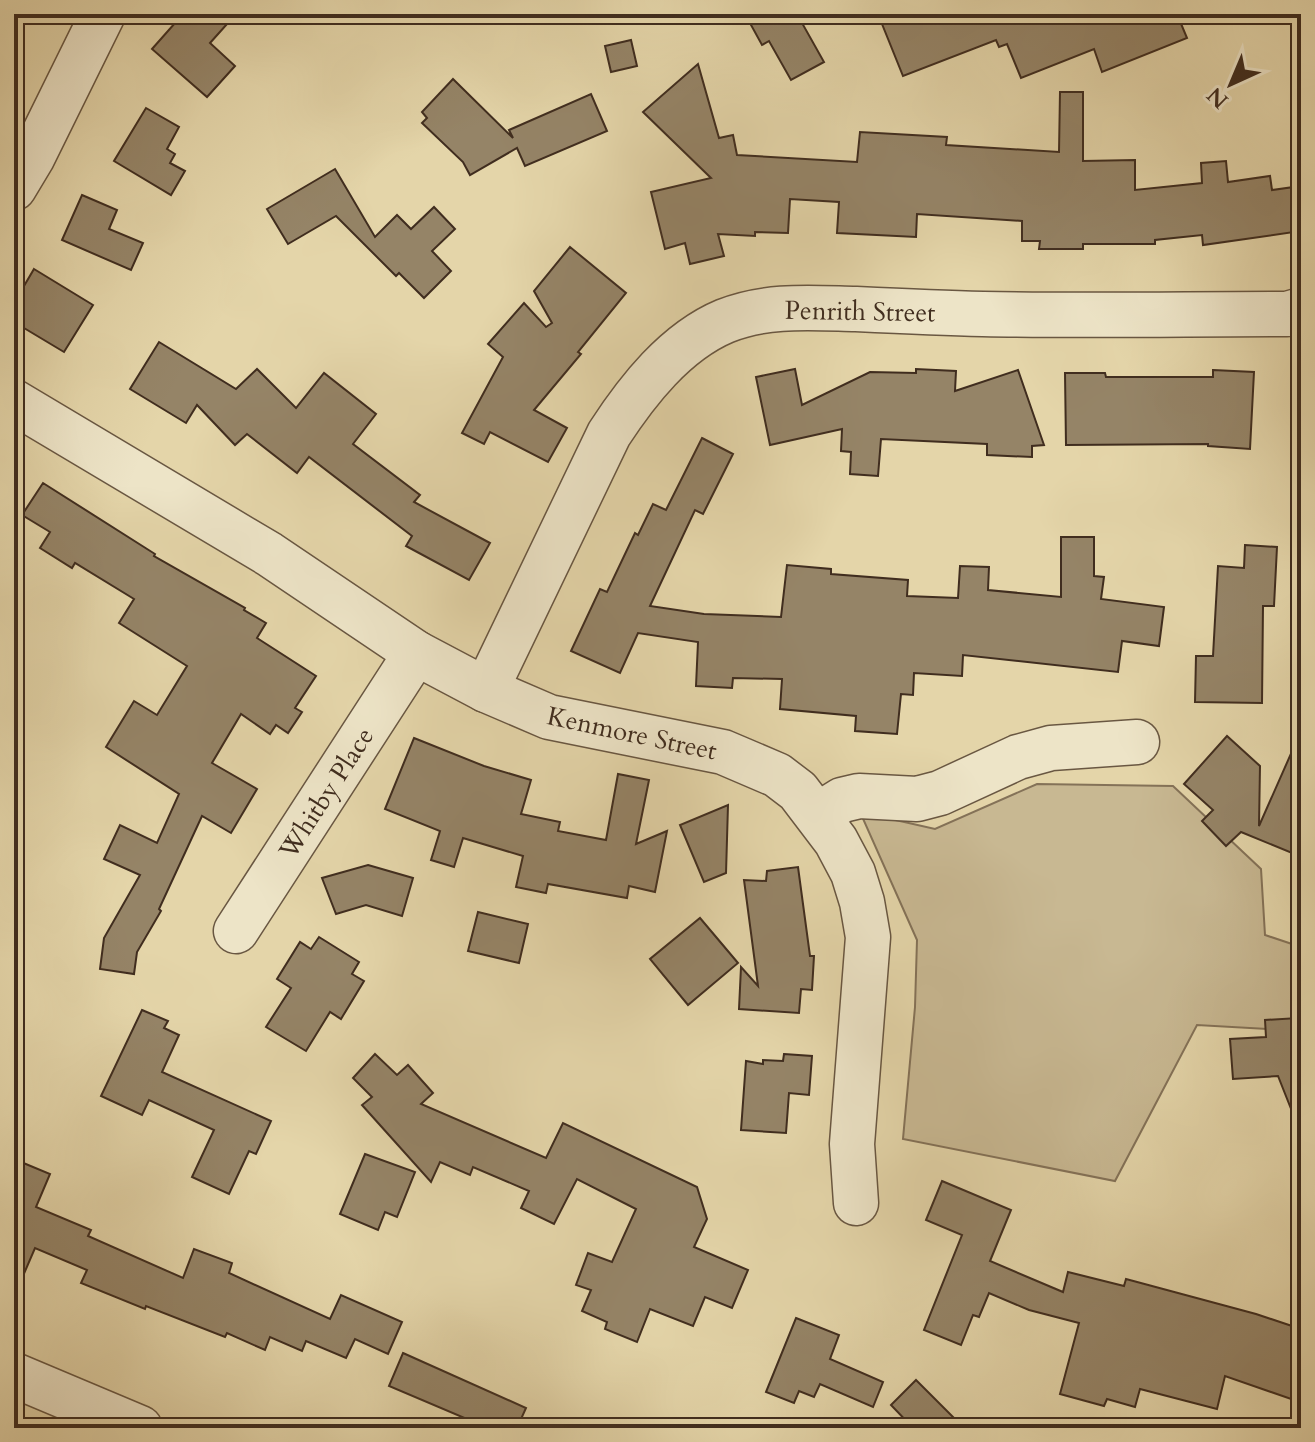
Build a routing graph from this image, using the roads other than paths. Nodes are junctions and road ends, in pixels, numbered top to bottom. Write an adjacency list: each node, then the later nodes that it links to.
1 (103, 14): 2 (street)
2 (14, 188)
3 (1301, 310): 6 (street, Penrith Street)
4 (14, 402): 5 (street, Kenmore Street)
5 (416, 653): 6 (street, Kenmore Street); 9 (street, Whitby Place)
6 (486, 690): 8 (street, Kenmore Street)
7 (1137, 742): 8 (street)
8 (818, 815): 10 (street, Kenmore Street)
9 (236, 931)
10 (856, 1203)
11 (14, 1375): 12 (street)
12 (140, 1428)

